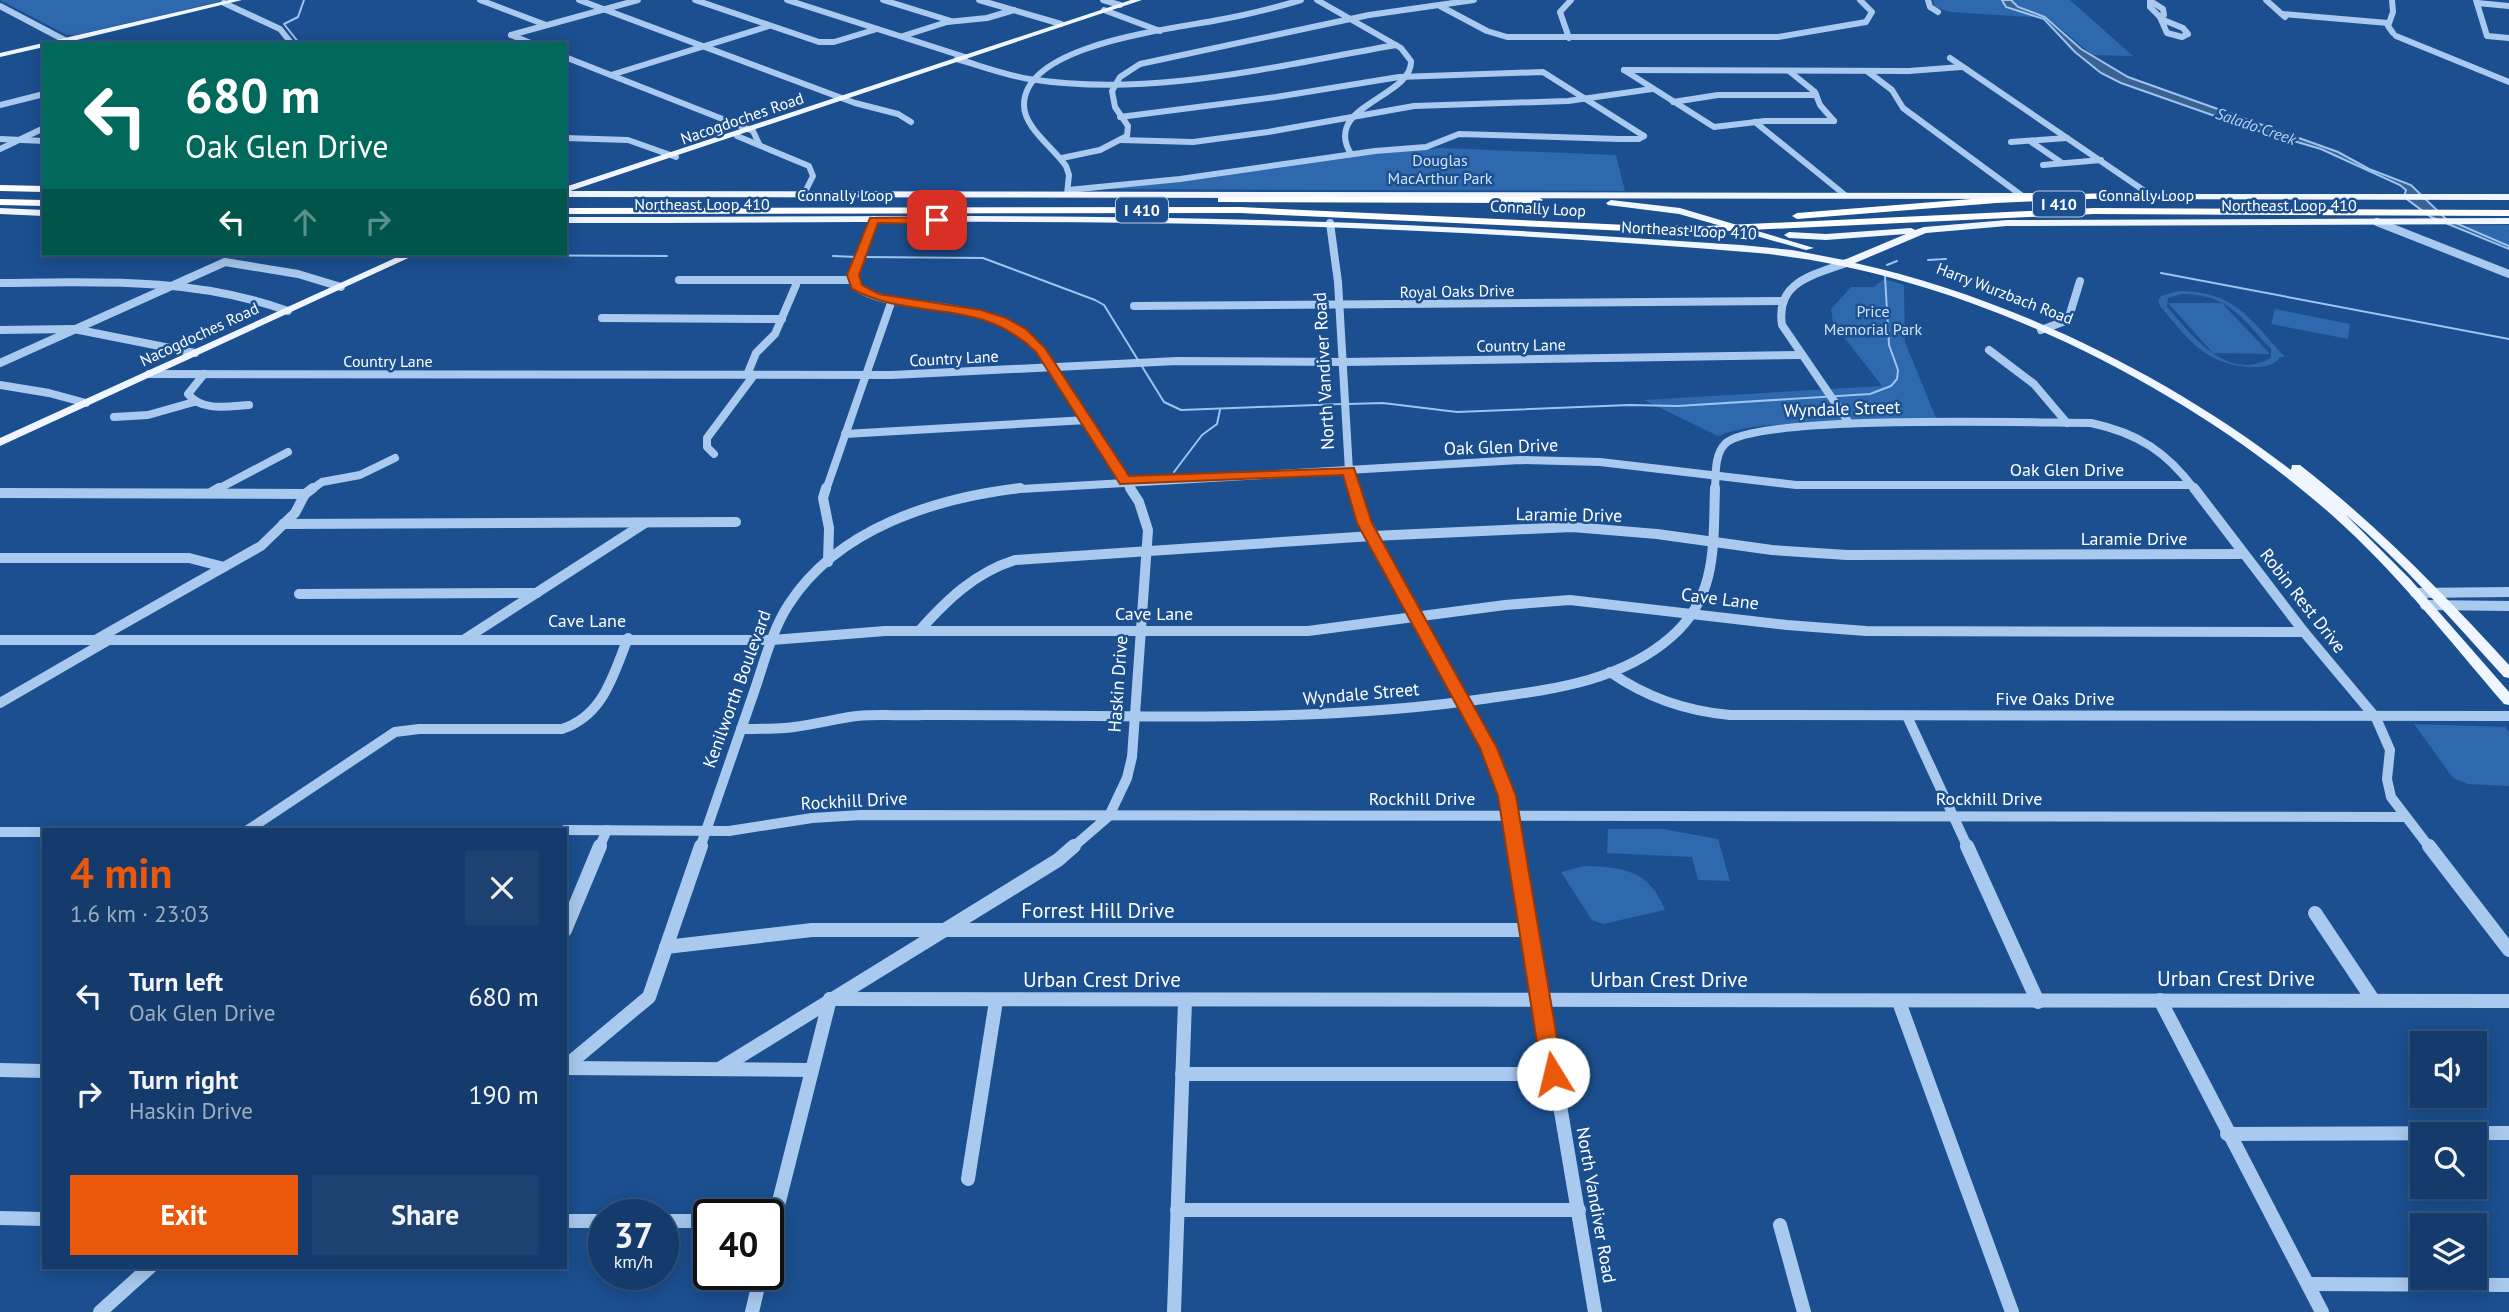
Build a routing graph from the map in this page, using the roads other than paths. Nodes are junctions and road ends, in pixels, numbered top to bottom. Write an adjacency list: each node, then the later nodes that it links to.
1 (238, 0): 22 (main road)
2 (480, 0): 36 (street)
3 (579, 0): 27 (street)
4 (638, 0): 27 (street)
5 (695, 0): 37 (street)
6 (787, 0): 38 (street)
7 (883, 0): 33 (street)
8 (979, 0): 28 (street)
9 (1102, 0): 23 (street)
10 (1138, 0): 23 (main road, Nacogdoches Road)
11 (1301, 0): 39 (street)
12 (1317, 0): 32 (street)
13 (1474, 0): 25 (street)
14 (1571, 0): 41 (street)
15 (1860, 0): 41 (street)
16 (1928, 0): 30 (street)
17 (2266, 0): 34 (street)
18 (2392, 0): 34 (street)
19 (2151, 1): 31 (street)
20 (2476, 1): 21 (street); 42 (street)
21 (2488, 2): 26 (street)
22 (224, 3): 43 (main road); 44 (street)
23 (1120, 5): 29 (main road, Nacogdoches Road)
24 (0, 6): 43 (street)
25 (1440, 6): 32 (street); 41 (street)
26 (2509, 6)
27 (602, 10): 36 (street); 48 (street)
28 (1014, 10): 33 (street); 35 (street)
29 (1104, 10): 35 (main road, Nacogdoches Road); 39 (street)
30 (1938, 12)
31 (2161, 18)
32 (1351, 19): 47 (street); 60 (street)
33 (952, 21): 40 (street)
34 (2388, 23): 59 (street)
35 (1061, 24): 51 (main road, Nacogdoches Road)
36 (546, 25): 45 (street)
37 (770, 26): 38 (street); 48 (street)
38 (877, 29): 40 (street)
39 (1161, 32): 58 (street)
40 (903, 36): 51 (street)
41 (1569, 37)
42 (2509, 38)
43 (69, 42)
44 (289, 42)
45 (528, 42)
46 (42, 45): 49 (main road)
47 (1396, 45): 57 (street); 60 (street)
48 (702, 47): 56 (street); 64 (street)
49 (0, 55)
50 (567, 58): 56 (street)
51 (961, 58): 58 (street); 64 (main road, Nacogdoches Road)
52 (1950, 58): 53 (street)
53 (1961, 67): 55 (street); 76 (street)
54 (1789, 71): 55 (street); 61 (street); 63 (street)
55 (1867, 71): 103 (street)
56 (611, 75): 73 (street)
57 (1407, 76): 65 (street); 68 (street); 69 (street)
58 (1033, 79): 60 (street); 87 (street)
59 (2509, 82)
60 (1115, 84): 69 (street)
61 (1652, 89): 65 (street); 66 (street)
62 (42, 94): 67 (street)
63 (1816, 95): 66 (street); 70 (street)
64 (845, 98): 71 (street); 73 (main road, Nacogdoches Road)
65 (1583, 99): 68 (street); 86 (street)
66 (1673, 102): 70 (street)
67 (0, 104)
68 (1358, 115): 79 (street); 86 (street)
69 (1120, 117): 79 (street)
70 (1755, 121): 102 (street)
71 (911, 122)
72 (42, 129): 78 (street)
73 (750, 130): 74 (main road, Nacogdoches Road); 83 (street); 85 (main road, Nacogdoches Road)
74 (737, 136): 83 (street); 85 (main road, Nacogdoches Road)
75 (567, 138): 85 (street)
76 (2067, 138): 81 (street); 88 (street)
77 (0, 139): 78 (street)
78 (16, 140): 80 (street); 84 (street)
79 (1121, 140): 87 (street)
80 (42, 141)
81 (2030, 141): 82 (street); 89 (street)
82 (2011, 142)
83 (759, 144): 98 (street)
84 (0, 149)
85 (673, 155): 91 (main road, Nacogdoches Road); 95 (main road, Nacogdoches Road)
86 (1351, 155): 94 (street)
87 (1062, 158): 94 (street)
88 (2101, 160): 89 (street); 107 (street)
89 (2062, 163): 90 (street)
90 (2043, 165)
91 (605, 181): 96 (main road, Nacogdoches Road); 105 (main road)
92 (42, 188): 93 (highway)
93 (0, 189): 100 (highway)
94 (1067, 192): 98 (main road, Northeast Loop 410); 99 (main road, Northeast Loop 410)
95 (567, 194)
96 (567, 194)
97 (567, 194): 105 (highway, Connally Loop / I 410)
98 (804, 194): 105 (main road, Northeast Loop 410)
99 (1378, 194): 101 (main road, Northeast Loop 410); 109 (main road, Harry Wurzbach Road)
100 (42, 195)
101 (1816, 195): 102 (main road, Northeast Loop 410); 131 (main road)
102 (1845, 195): 103 (main road, Northeast Loop 410)
103 (2021, 195): 106 (main road, Northeast Loop 410)
104 (2342, 195): 107 (main road, Northeast Loop 410); 108 (main road); 108 (main road, Northeast Loop 410)
105 (605, 196): 110 (highway, Connally Loop / I 410)
106 (2108, 196): 107 (main road, Northeast Loop 410); 120 (highway)
107 (2152, 196)
108 (2509, 196)
109 (1538, 200): 110 (highway); 130 (main road, Harry Wurzbach Road)
110 (1129, 201): 120 (highway, Connally Loop / I 410)
111 (42, 204): 114 (highway)
112 (2509, 205): 113 (highway, Connally Loop / I 410)
113 (2364, 208): 116 (highway, Connally Loop / I 410); 118 (highway, Connally Loop / I 410); 120 (highway, Connally Loop / I 410)
114 (1, 209): 117 (main road)
115 (570, 211): 119 (highway, Connally Loop / I 410); 123 (highway)
116 (2295, 212): 119 (highway, Connally Loop / I 410); 124 (highway)
117 (42, 213)
118 (2509, 213)
119 (1963, 216): 128 (highway)
120 (1760, 219)
121 (567, 220): 122 (main road, Northeast Loop 410)
122 (874, 220): 123 (main road, Northeast Loop 410); 138 (street)
123 (972, 220): 127 (main road, Northeast Loop 410)
124 (2042, 221): 125 (main road, Northeast Loop 410); 129 (main road, Northeast Loop 410)
125 (2377, 222): 126 (main road, Northeast Loop 410); 136 (street)
126 (2509, 222)
127 (1330, 223): 128 (main road, Northeast Loop 410); 148 (street, North Vandiver Road)
128 (1356, 224): 132 (main road, Northeast Loop 410)
129 (1924, 230): 131 (main road); 134 (main road, Northeast Loop 410)
130 (1749, 231): 132 (main road); 135 (main road, Harry Wurzbach Road)
131 (1842, 236): 135 (main road)
132 (1744, 248): 135 (main road, Northeast Loop 410)
133 (408, 256): 143 (main road, Nacogdoches Road)
134 (1865, 256): 135 (main road, Northeast Loop 410); 146 (main road)
135 (1845, 261): 145 (street); 146 (main road, Harry Wurzbach Road); 152 (main road, Harry Wurzbach Road)
136 (2509, 273)
137 (679, 280): 138 (street)
138 (853, 280): 144 (street, Haskin Drive)
139 (2080, 281): 152 (street)
140 (0, 284): 142 (street)
141 (796, 285): 151 (street)
142 (172, 286): 143 (street); 149 (street); 154 (street)
143 (341, 287): 149 (main road, Nacogdoches Road)
144 (892, 300): 160 (street, Haskin Drive); 164 (street)
145 (1780, 301): 148 (street, Royal Oaks Drive); 157 (street)
146 (1989, 303): 152 (main road, Harry Wurzbach Road)
147 (1134, 306): 148 (street, Royal Oaks Drive)
148 (1339, 306): 158 (street, North Vandiver Road)
149 (288, 310): 156 (main road, Nacogdoches Road)
150 (602, 318): 151 (street)
151 (782, 319): 163 (street)
152 (2046, 329): 188 (main road, Harry Wurzbach Road)
153 (0, 330): 154 (street)
154 (74, 330): 156 (street); 159 (street)
155 (1989, 350): 171 (street)
156 (195, 353): 161 (main road, Nacogdoches Road)
157 (1802, 355): 158 (street, Country Lane); 172 (street)
158 (1343, 362): 160 (street, Country Lane); 178 (street, North Vandiver Road)
159 (0, 363)
160 (1051, 367): 164 (street, Country Lane); 170 (street, Haskin Drive)
161 (149, 374): 162 (street, Country Lane); 167 (main road, Nacogdoches Road)
162 (204, 374): 163 (street, Country Lane); 166 (street)
163 (750, 375): 164 (street, Country Lane); 176 (street)
164 (866, 375): 173 (street)
165 (0, 385): 167 (street)
166 (194, 402): 168 (street); 169 (street)
167 (86, 403): 174 (main road, Nacogdoches Road)
168 (249, 405)
169 (114, 417)
170 (1087, 420): 173 (street); 180 (street, Haskin Drive)
171 (2067, 423): 172 (street, Wyndale Street); 181 (street, Robin Rest Drive)
172 (1849, 424): 179 (street, Wyndale Street)
173 (845, 434): 194 (street)
174 (0, 442)
175 (288, 452): 183 (street)
176 (714, 454)
177 (395, 458): 184 (street)
178 (1349, 471): 179 (street, Oak Glen Drive); 180 (street, Oak Glen Drive); 189 (street, North Vandiver Road)
179 (1716, 475): 181 (street, Oak Glen Drive); 190 (street, Wyndale Street)
180 (1125, 481): 191 (street, Haskin Drive); 194 (street, Oak Glen Drive)
181 (2191, 485): 192 (street, Robin Rest Drive)
182 (0, 493): 183 (street)
183 (209, 494): 184 (street)
184 (305, 494): 187 (street)
185 (647, 522): 186 (street); 187 (street); 197 (street)
186 (736, 522)
187 (283, 524): 195 (street)
188 (2362, 530): 198 (main road, Harry Wurzbach Road); 199 (main road, Harry Wurzbach Road)
189 (1372, 536): 190 (street, Laramie Drive); 191 (street, Laramie Drive); 205 (street, North Vandiver Road)
190 (1713, 541): 192 (street, Laramie Drive); 204 (street, Wyndale Street)
191 (1146, 551): 206 (street, Laramie Drive); 207 (street, Haskin Drive)
192 (2244, 554): 208 (street, Robin Rest Drive)
193 (0, 558): 195 (street)
194 (828, 562): 214 (street, Kenilworth Boulevard)
195 (224, 567): 212 (street)
196 (2509, 592): 199 (street)
197 (537, 593): 200 (street); 210 (street)
198 (2414, 593): 199 (street); 201 (main road, Harry Wurzbach Road)
199 (2435, 593): 202 (main road, Harry Wurzbach Road)
200 (299, 594)
201 (2426, 606): 202 (street); 217 (main road, Harry Wurzbach Road)
202 (2447, 606): 203 (street); 216 (main road, Harry Wurzbach Road)
203 (2509, 606)
204 (1693, 613): 205 (street, Cave Lane); 208 (street, Cave Lane); 215 (street, Wyndale Street)
205 (1419, 619): 207 (street, Cave Lane); 218 (street, North Vandiver Road)
206 (919, 631): 207 (street, Cave Lane); 214 (street, Cave Lane)
207 (1141, 631): 222 (street, Haskin Drive)
208 (2304, 632): 223 (street, Robin Rest Drive)
209 (628, 638): 210 (street, Cave Lane); 214 (street, Cave Lane); 229 (street)
210 (465, 639): 213 (street, Cave Lane)
211 (0, 640): 212 (street, Cave Lane)
212 (94, 640): 213 (street, Cave Lane)
213 (108, 640): 219 (street)
214 (772, 640): 224 (street, Kenilworth Boulevard)
215 (1610, 672): 218 (street, Wyndale Street); 220 (street, Five Oaks Drive)
216 (2509, 674)
217 (2509, 701)
218 (1463, 702): 222 (street, Wyndale Street); 227 (street, North Vandiver Road)
219 (0, 703)
220 (1907, 716): 223 (street, Five Oaks Drive); 226 (street)
221 (2509, 716): 223 (street, Five Oaks Drive)
222 (1135, 717): 224 (street, Wyndale Street); 225 (street, Haskin Drive)
223 (2376, 718): 228 (street, Robin Rest Drive)
224 (741, 729): 232 (street, Kenilworth Boulevard)
225 (1109, 816): 227 (street, Rockhill Drive); 232 (street, Rockhill Drive); 237 (street, Haskin Drive)
226 (1955, 816): 227 (street, Rockhill Drive); 228 (street, Rockhill Drive); 249 (street)
227 (1510, 817): 238 (street, North Vandiver Road)
228 (2406, 817): 240 (street, Robin Rest Drive)
229 (251, 828)
230 (567, 830): 231 (street, Rockhill Drive)
231 (607, 830): 232 (street, Rockhill Drive); 236 (street)
232 (707, 831): 239 (street, Kenilworth Boulevard)
233 (0, 832): 234 (street)
234 (42, 832)
235 (2315, 913): 243 (street)
236 (567, 925)
237 (947, 929): 238 (street, Forrest Hill Drive); 239 (street, Forrest Hill Drive); 241 (street, Haskin Drive)
238 (1530, 930): 246 (street, North Vandiver Road)
239 (667, 947): 250 (street, Kenilworth Boulevard)
240 (2509, 950)
241 (830, 999): 244 (street, Urban Crest Drive); 252 (street, Haskin Drive); 254 (street)
242 (2160, 1000): 243 (street, Urban Crest Drive); 249 (street, Urban Crest Drive); 258 (street)
243 (2373, 1000): 247 (street, Urban Crest Drive)
244 (996, 1001): 245 (street, Urban Crest Drive); 260 (street)
245 (1185, 1001): 246 (street, Urban Crest Drive); 256 (street)
246 (1541, 1001): 248 (street, Urban Crest Drive); 257 (street, North Vandiver Road)
247 (2509, 1001)
248 (1899, 1002): 249 (street, Urban Crest Drive); 278 (street)
249 (2038, 1002)
250 (567, 1066)
251 (567, 1068): 252 (street)
252 (721, 1068): 254 (street)
253 (0, 1070): 255 (street)
254 (810, 1070): 261 (street)
255 (42, 1071)
256 (1182, 1074): 257 (street); 262 (street)
257 (1553, 1074): 263 (street, North Vandiver Road)
258 (2227, 1133): 259 (street); 270 (street)
259 (2509, 1133)
260 (968, 1179)
261 (777, 1199)
262 (1177, 1210): 263 (street); 275 (street)
263 (1579, 1210): 276 (street, North Vandiver Road)
264 (0, 1218): 265 (street)
265 (42, 1219)
266 (567, 1222): 267 (street)
267 (588, 1222)
268 (1780, 1225): 277 (street)
269 (148, 1269): 273 (street)
270 (2308, 1284): 271 (street); 279 (street)
271 (2509, 1285)
272 (757, 1290): 274 (street)
273 (100, 1312)
274 (752, 1312)
275 (1174, 1312)
276 (1595, 1312)
277 (1804, 1312)
278 (2012, 1312)
279 (2322, 1312)

